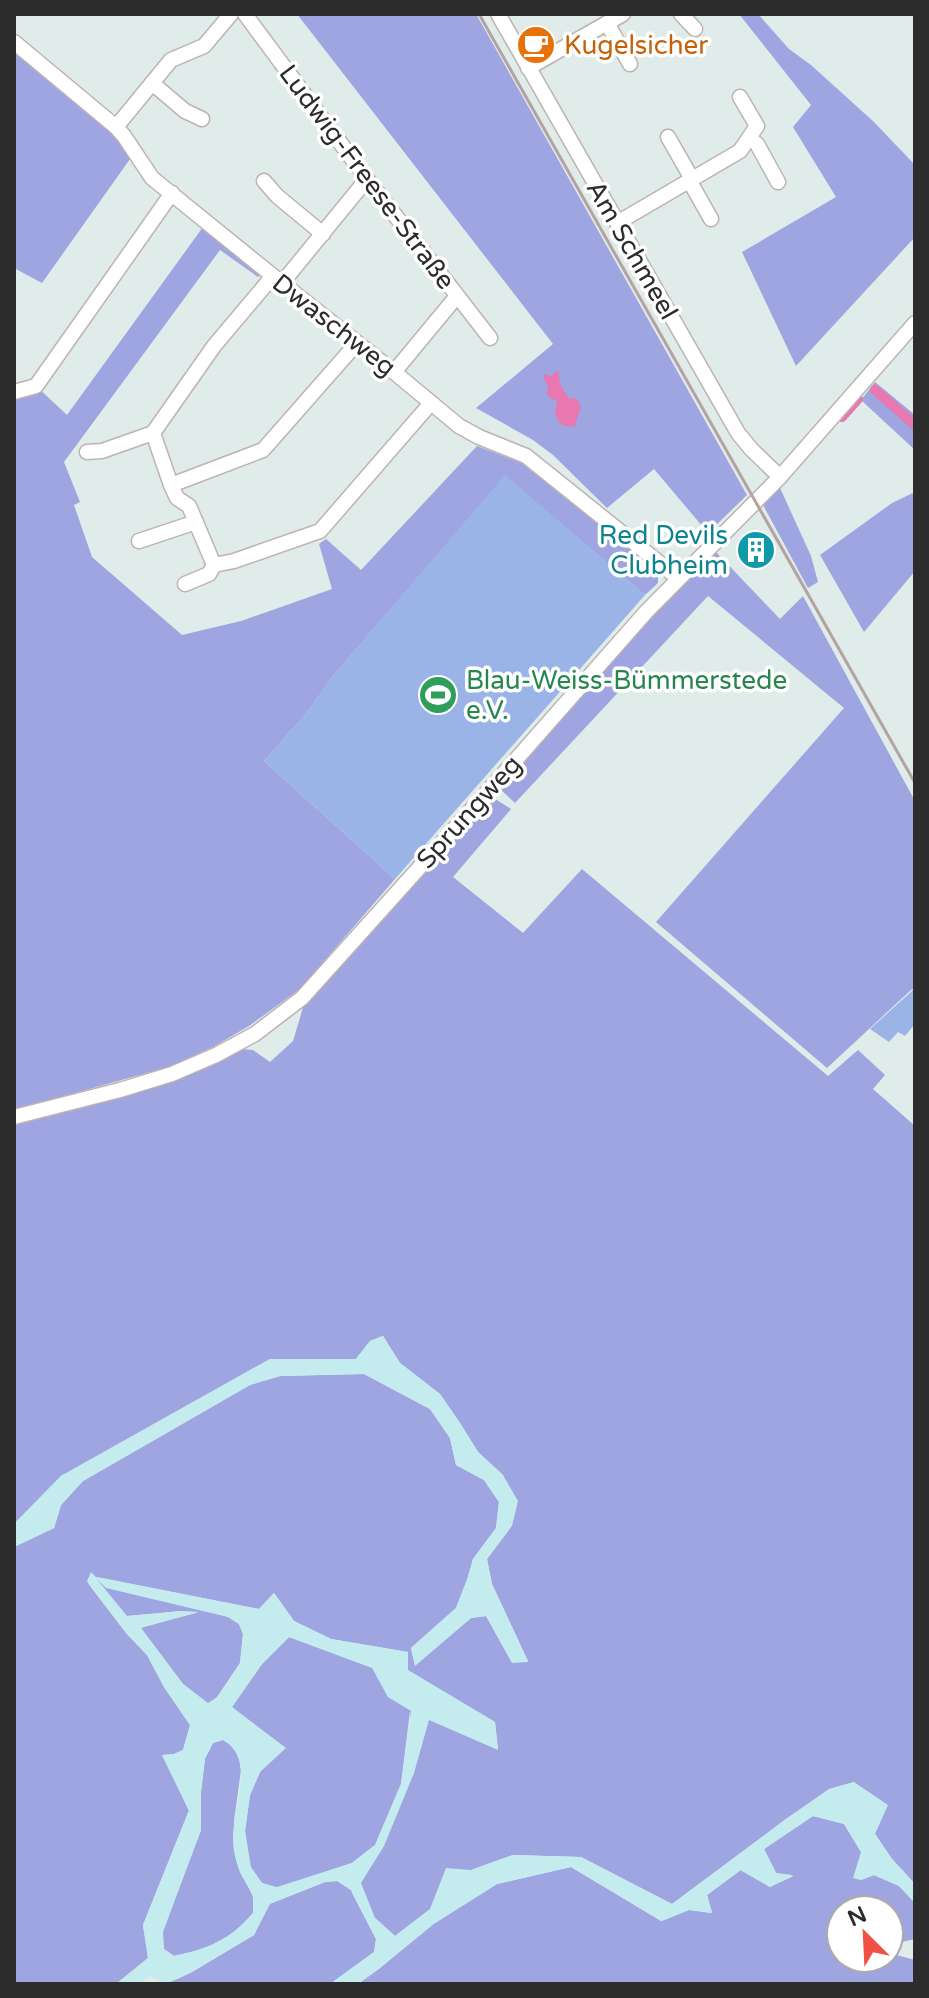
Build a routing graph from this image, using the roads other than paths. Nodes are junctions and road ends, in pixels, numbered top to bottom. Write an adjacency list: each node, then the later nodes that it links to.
1 (231, 14): 10 (street)
2 (245, 14): 16 (street, Ludwig-Freese-Straße)
3 (498, 14): 9 (street, Am Schmeel)
4 (681, 14): 6 (street)
5 (611, 18): 8 (street); 9 (street)
6 (695, 29)
7 (14, 42): 13 (street, Dwaschweg)
8 (630, 64)
9 (528, 68): 22 (street, Am Schmeel)
10 (152, 83): 12 (street); 13 (street)
11 (740, 97): 15 (street)
12 (202, 119)
13 (116, 127): 20 (street, Dwaschweg)
14 (668, 137): 17 (street)
15 (749, 138): 17 (street); 19 (street)
16 (367, 179): 23 (street); 25 (street, Ludwig-Freese-Straße)
17 (691, 180): 21 (street); 22 (street)
18 (264, 181): 23 (street)
19 (778, 182)
20 (172, 193): 24 (street, Dwaschweg); 30 (street)
21 (711, 219)
22 (617, 223): 34 (street, Am Schmeel)
23 (323, 234): 24 (street)
24 (277, 280): 28 (street, Dwaschweg); 32 (street)
25 (457, 296): 27 (street, Ludwig-Freese-Straße); 29 (street)
26 (915, 323): 34 (street, Sprungweg)
27 (490, 338)
28 (357, 343): 29 (street, Dwaschweg); 35 (street)
29 (394, 372): 31 (street, Dwaschweg)
30 (14, 392)
31 (431, 403): 38 (street); 39 (street, Dwaschweg)
32 (153, 433): 33 (street); 35 (street)
33 (87, 452)
34 (780, 477): 39 (street, Sprungweg)
35 (171, 485): 36 (street)
36 (196, 522): 37 (street); 38 (street)
37 (139, 541)
38 (214, 565): 40 (street)
39 (678, 578): 41 (street, Sprungweg)
40 (185, 584)
41 (14, 1117)

